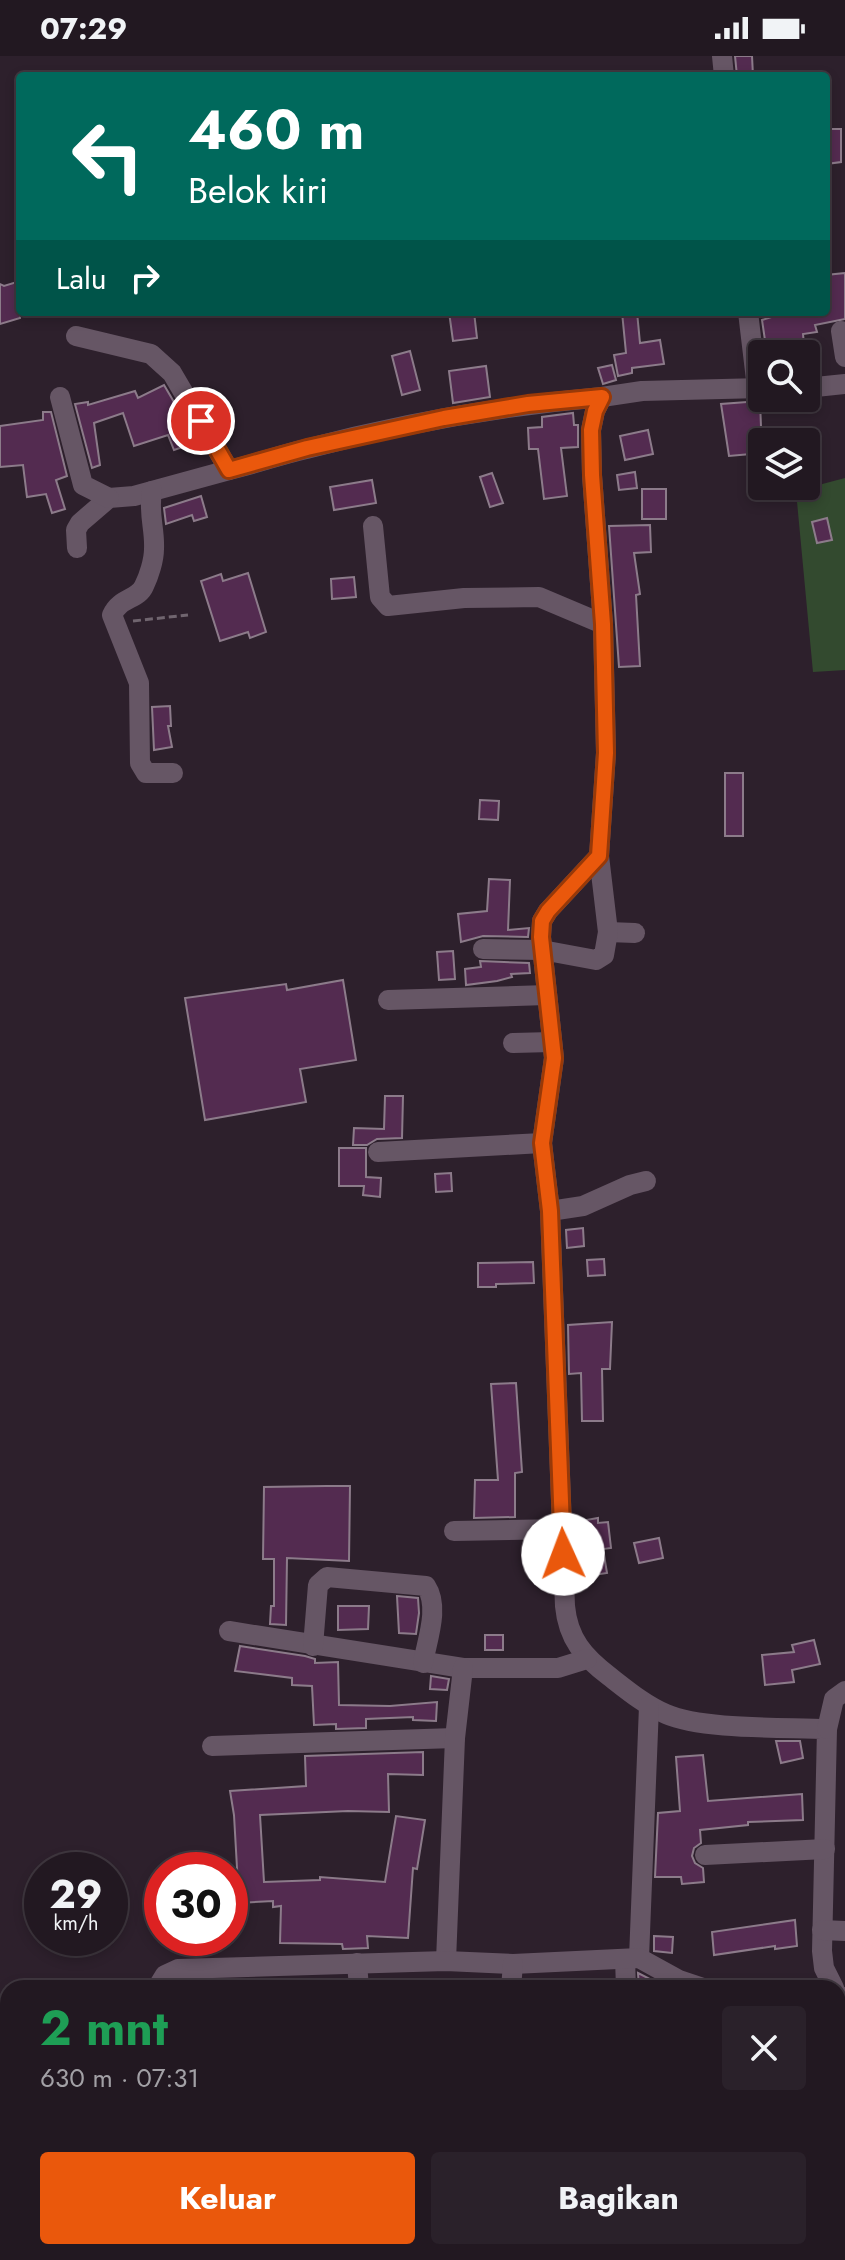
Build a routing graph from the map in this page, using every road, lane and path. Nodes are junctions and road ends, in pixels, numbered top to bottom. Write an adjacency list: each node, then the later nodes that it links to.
1 (749, 316): 4 (street)
2 (841, 331): 5 (street)
3 (76, 336): 11 (street)
4 (752, 340)
5 (845, 357)
6 (845, 384): 7 (street)
7 (820, 387)
8 (748, 388): 10 (street)
9 (60, 397): 13 (street)
10 (602, 397): 11 (street); 18 (street)
11 (229, 470): 12 (street)
12 (152, 491): 13 (street); 17 (street)
13 (109, 498): 15 (street)
14 (373, 526): 18 (street)
15 (77, 548)
16 (188, 615): 17 (path)
17 (113, 623): 19 (street)
18 (603, 624): 20 (street)
19 (173, 773)
20 (599, 856): 21 (street); 24 (street)
21 (608, 932): 22 (street); 24 (street)
22 (635, 933)
23 (483, 949): 24 (street)
24 (542, 950): 25 (street)
25 (547, 995): 26 (street); 27 (street)
26 (388, 1000)
27 (552, 1042): 28 (street); 29 (street)
28 (513, 1043)
29 (542, 1143): 30 (street); 32 (street)
30 (378, 1152)
31 (646, 1181): 32 (street)
32 (550, 1211): 33 (street)
33 (562, 1529): 34 (street); 37 (street)
34 (454, 1531)
35 (229, 1631): 36 (street)
36 (313, 1646): 38 (street); 38 (street)
37 (587, 1659): 39 (street); 41 (street)
38 (423, 1663): 39 (street)
39 (463, 1668): 43 (street)
40 (845, 1691): 42 (street)
41 (649, 1706): 42 (street); 49 (street)
42 (827, 1729): 45 (street)
43 (455, 1738): 44 (street); 50 (street)
44 (212, 1746)
45 (825, 1849): 46 (street); 47 (street)
46 (705, 1855)
47 (822, 1930): 48 (street); 58 (street)
48 (845, 1931)
49 (632, 1959): 52 (street); 56 (street); 57 (street)
50 (446, 1961): 51 (street); 52 (street)
51 (357, 1963): 53 (street); 54 (street)
52 (513, 1964): 55 (street)
53 (162, 1980)
54 (358, 1980)
55 (512, 1980)
56 (628, 1980)
57 (679, 1980)
58 (831, 1980)

